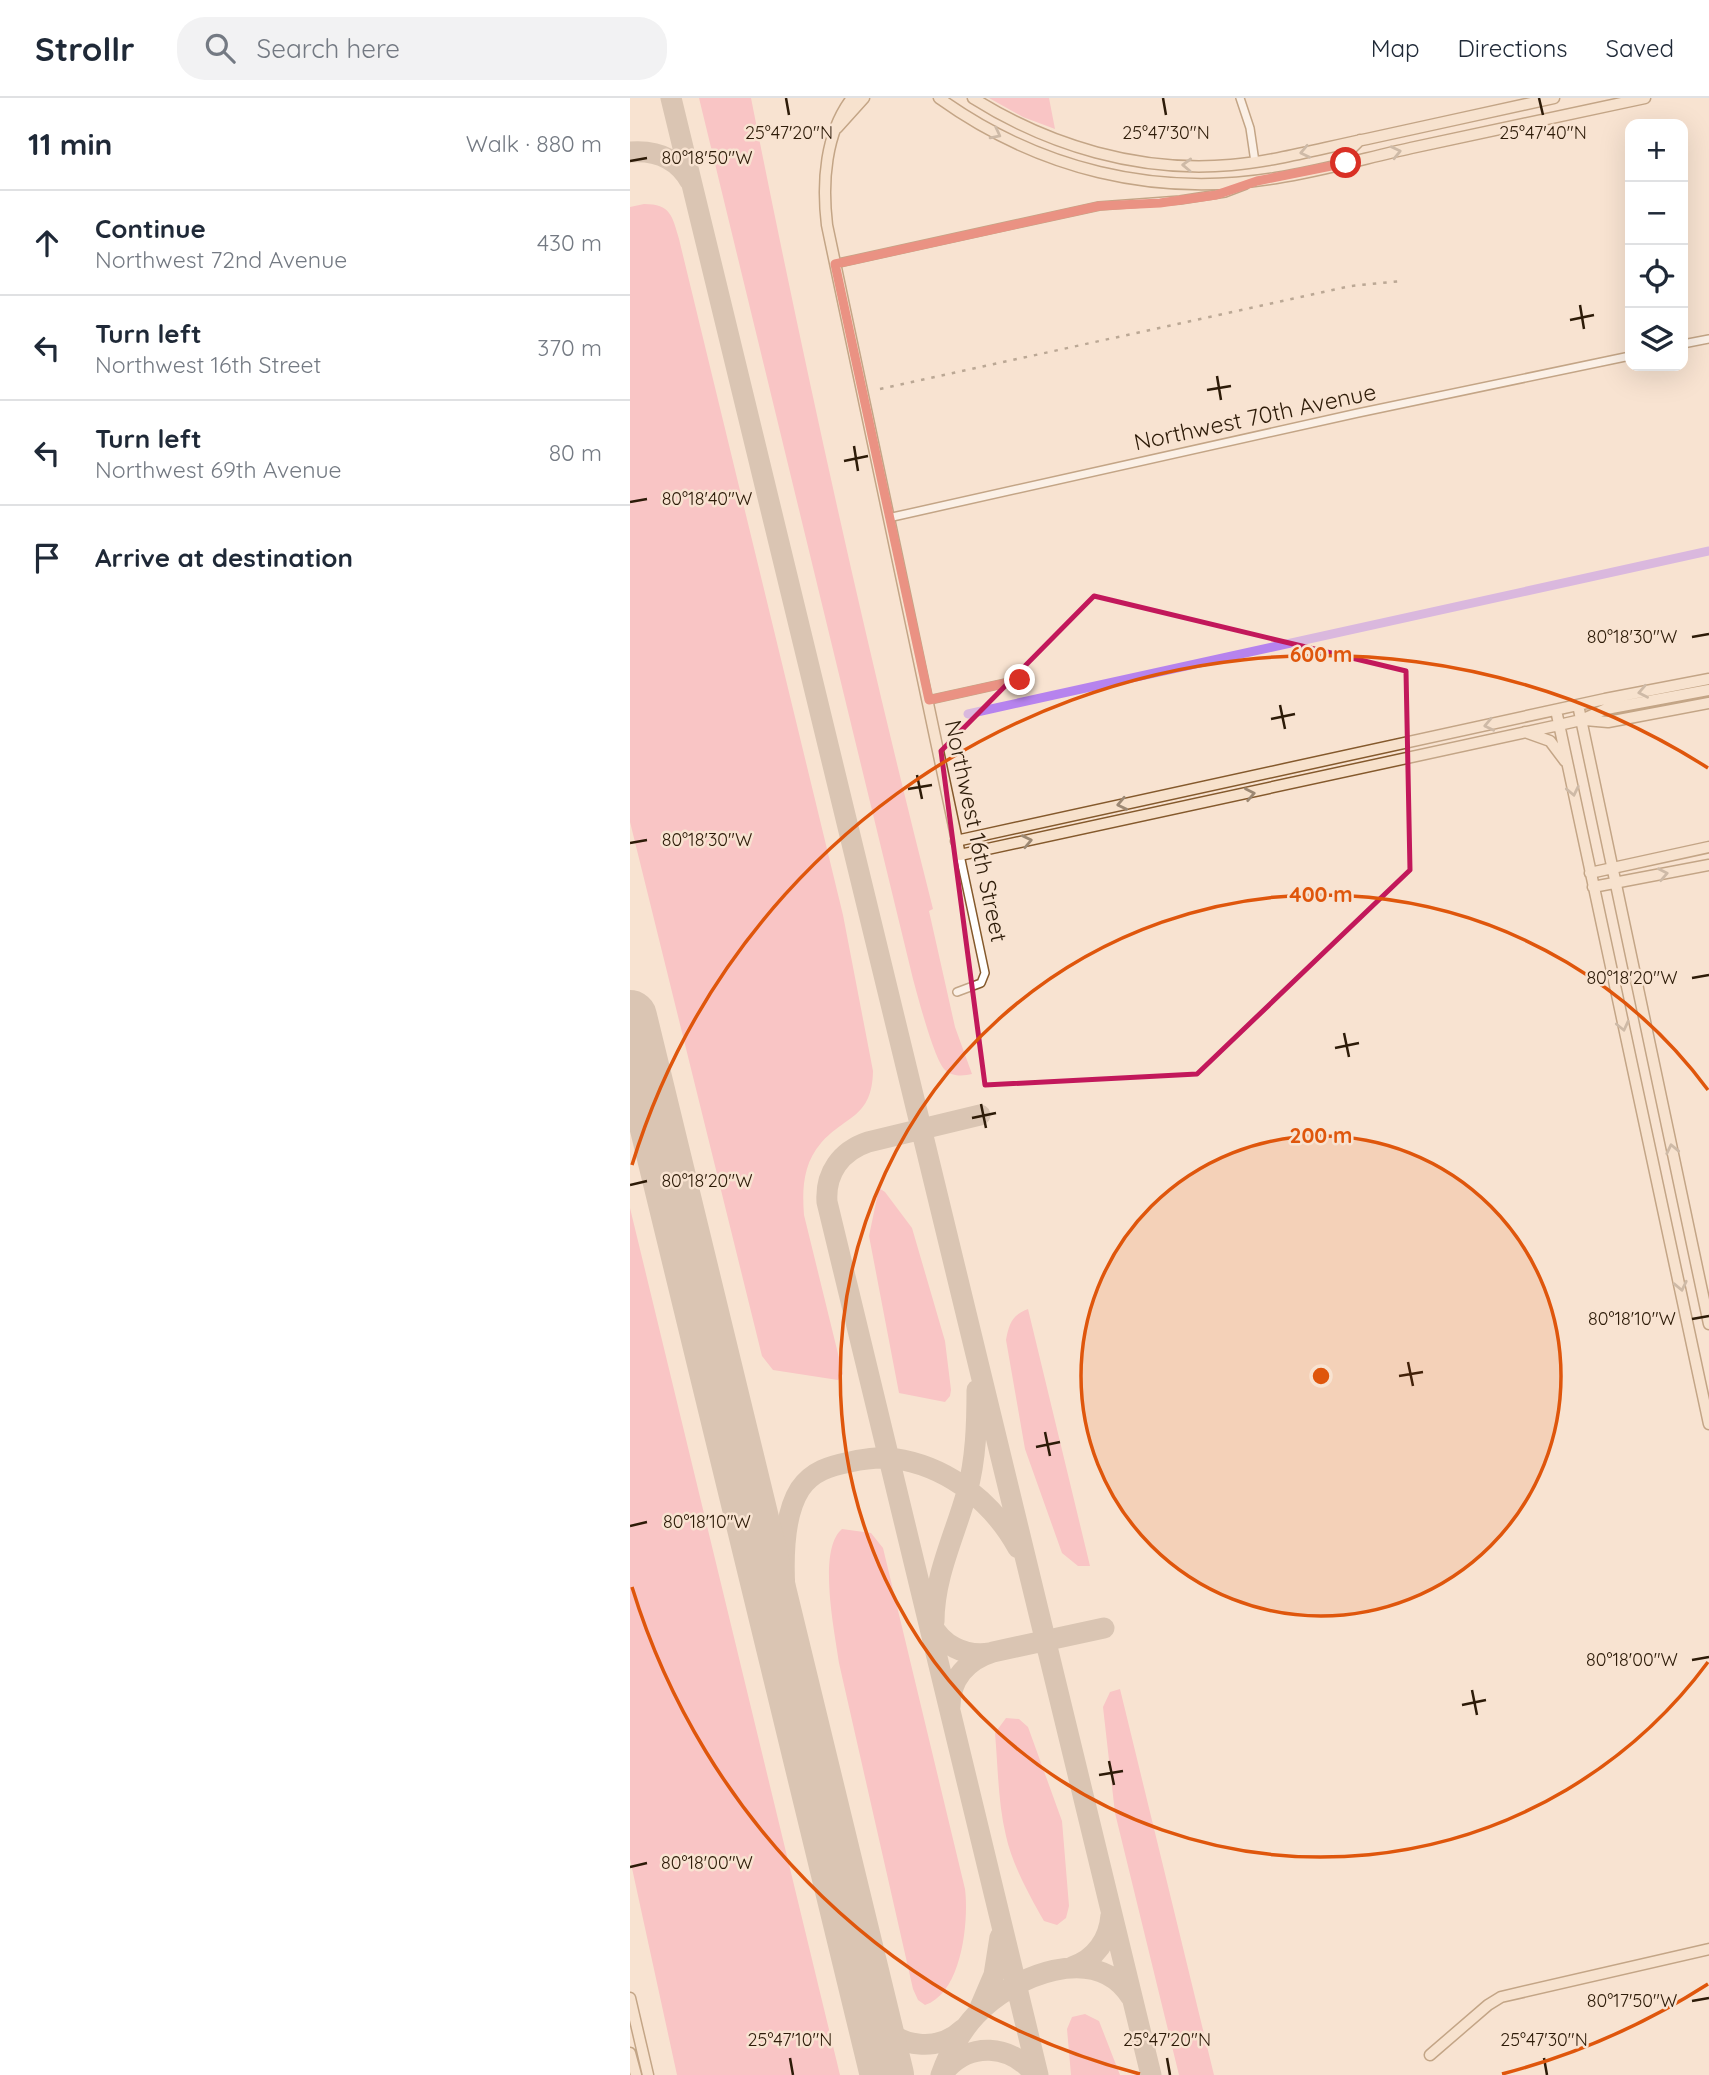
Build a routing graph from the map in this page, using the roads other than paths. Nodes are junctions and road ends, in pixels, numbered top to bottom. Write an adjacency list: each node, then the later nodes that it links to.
1 (852, 98): 10 (main road, Northwest 16th Street)
2 (864, 98): 10 (main road, Northwest 16th Street)
3 (939, 98): 15 (main road, one-way to 15)
4 (973, 98): 13 (main road, one-way to 4)
5 (1240, 98): 13 (street)
6 (1554, 98): 9 (main road)
7 (1645, 98): 8 (main road)
8 (1628, 100): 11 (main road)
9 (1467, 117): 11 (main road); 12 (main road)
10 (837, 128): 16 (main road, Northwest 16th Street)
11 (1471, 136): 14 (main road, one-way to 11)
12 (1360, 140): 13 (main road, one-way to 13); 14 (main road)
13 (1255, 162): 15 (main road)
14 (1333, 166): 15 (main road)
15 (1257, 181): 16 (street)
16 (835, 264): 20 (main road, Northwest 16th Street)
17 (1709, 338): 18 (street)
18 (1688, 343)
19 (1625, 357): 20 (street, Northwest 70th Avenue)
20 (888, 518): 24 (main road, Northwest 16th Street)
21 (1709, 679): 26 (main road, one-way to 26)
22 (1020, 680): 24 (street)
23 (1709, 690): 28 (main road)
24 (929, 700): 32 (main road, Northwest 16th Street)
25 (1709, 703): 28 (main road)
26 (1578, 705): 27 (main road); 28 (main road)
27 (1556, 710): 29 (main road); 32 (main road, one-way to 32)
28 (1581, 720): 29 (main road); 36 (main road)
29 (1559, 724): 30 (main road); 31 (main road)
30 (1525, 732): 31 (main road); 34 (main road, one-way to 30)
31 (1567, 766): 37 (main road, one-way to 37)
32 (956, 841): 34 (main road, Northwest 16th Street)
33 (1709, 847): 36 (main road)
34 (960, 855): 40 (street, Northwest 16th Street)
35 (1709, 865): 38 (main road, one-way to 35)
36 (1614, 868): 37 (main road); 38 (main road)
37 (1590, 873): 39 (main road)
38 (1616, 883): 39 (main road); 41 (main road, one-way to 38)
39 (1592, 887): 42 (main road, one-way to 42)
40 (957, 992)
41 (1709, 1324)
42 (1709, 1424)
43 (1709, 1949): 46 (main road)
44 (630, 1998): 48 (main road)
45 (630, 2053): 47 (main road)
46 (1430, 2055)
47 (636, 2075)
48 (648, 2075)

